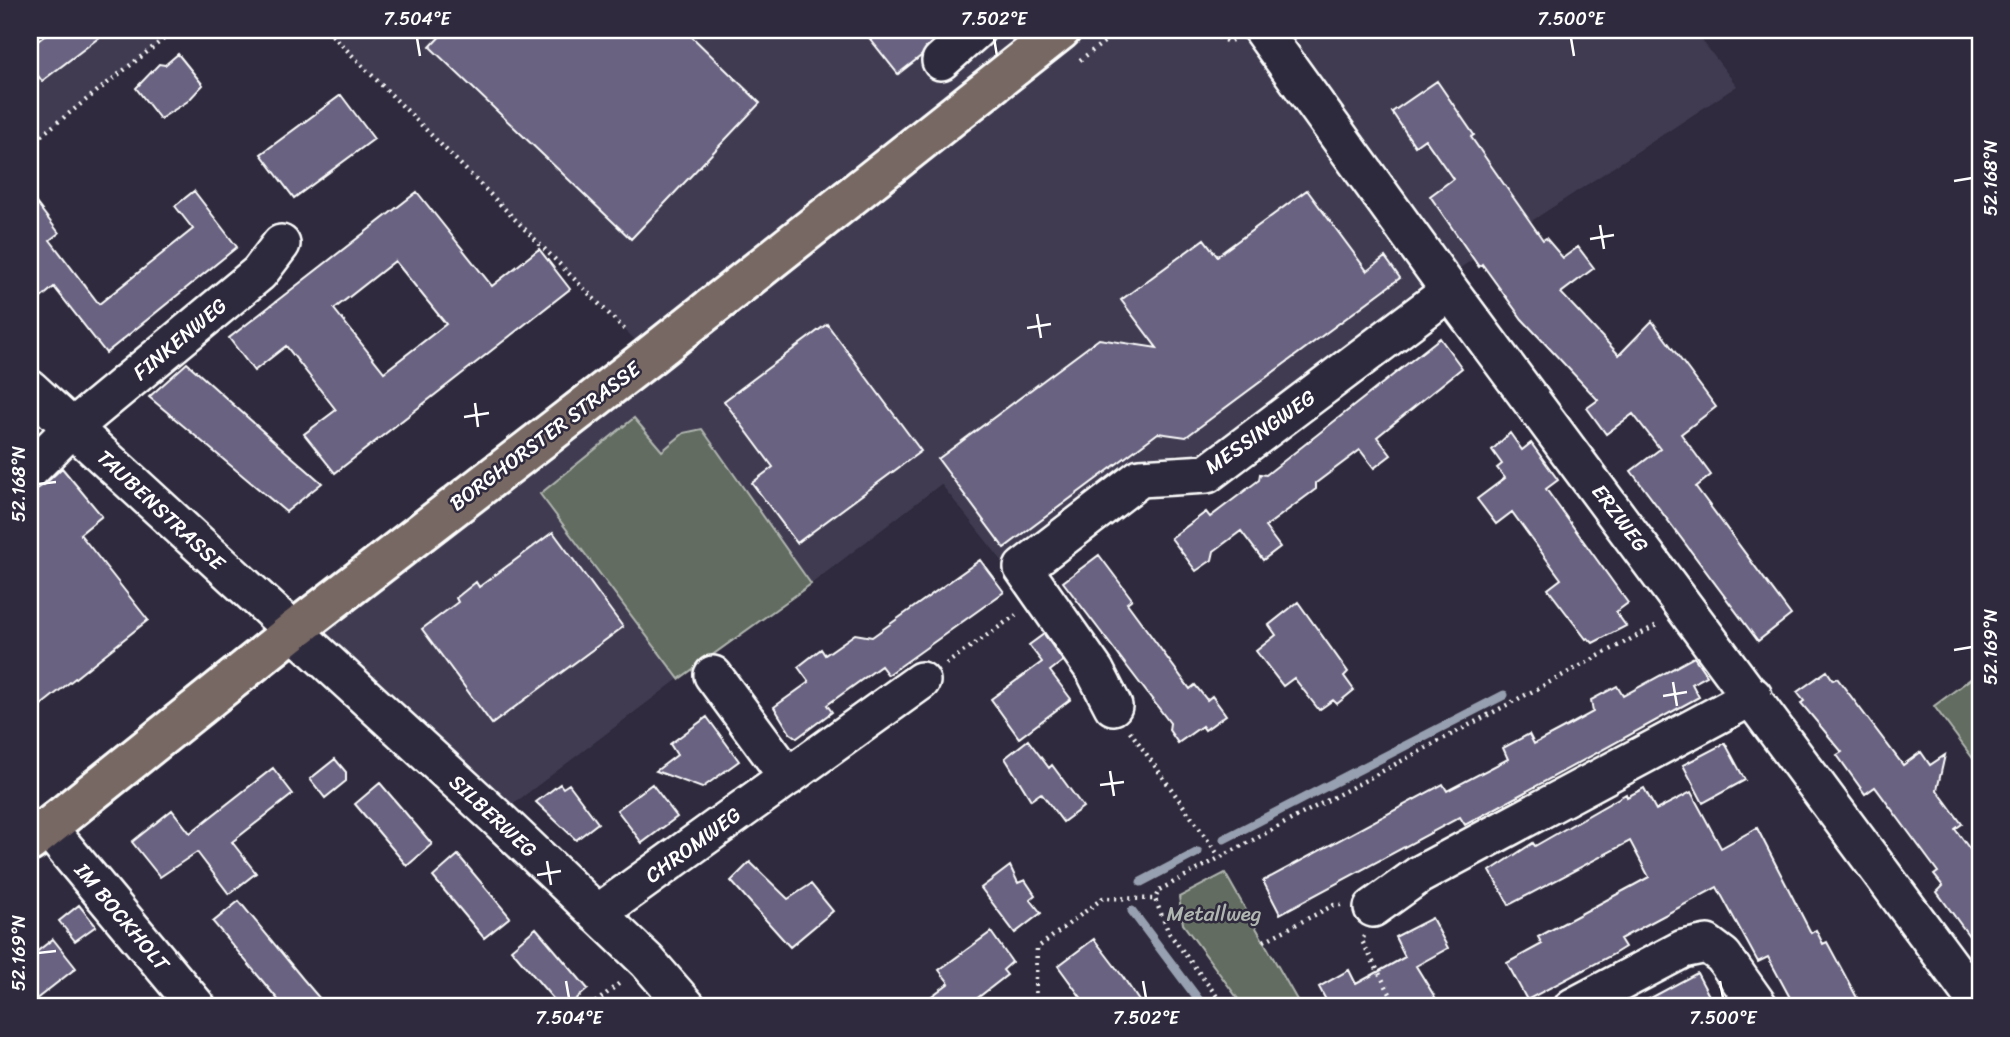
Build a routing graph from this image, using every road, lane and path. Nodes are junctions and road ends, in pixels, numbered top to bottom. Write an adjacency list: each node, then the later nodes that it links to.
1 (175, 30): 8 (path)
2 (327, 30): 11 (path)
3 (976, 30): 7 (street)
4 (1060, 30): 11 (main road, BORGHORSTER STRASSE)
5 (1206, 30): 6 (path)
6 (1250, 33): 10 (street, ERZWEG)
7 (941, 61)
8 (30, 144)
9 (281, 244): 13 (street, FINKENWEG)
10 (1450, 291): 15 (street, MESSINGWEG); 16 (street, ERZWEG)
11 (650, 355): 17 (main road, BORGHORSTER STRASSE)
12 (30, 389): 13 (street, TAUBENSTRASSE)
13 (72, 428): 14 (street, FINKENWEG); 17 (street, TAUBENSTRASSE)
14 (30, 470)
15 (1043, 596): 19 (path); 21 (street, MESSINGWEG)
16 (1688, 609): 20 (street, ERZWEG); 24 (path)
17 (293, 631): 23 (main road, BORGHORSTER STRASSE); 27 (street, SILBERWEG)
18 (713, 675): 22 (street)
19 (920, 681): 22 (street, CHROMWEG)
20 (1753, 696): 26 (street); 30 (street, ERZWEG)
21 (1113, 706): 24 (path)
22 (788, 777): 27 (street, CHROMWEG)
23 (38, 835): 31 (street, IM BOCKHOLT)
24 (1219, 856): 25 (path)
25 (1155, 899): 34 (path); 35 (path)
26 (1373, 908): 28 (path); 36 (path)
27 (597, 914): 29 (street, SILBERWEG)
28 (1264, 941)
29 (647, 961): 32 (path); 33 (street, SILBERWEG)
30 (1980, 1006)
31 (197, 1007)
32 (590, 1007)
33 (687, 1007)
34 (1035, 1007)
35 (1225, 1007)
36 (1397, 1007)
37 (1573, 1007): 38 (street)
38 (1759, 1007)

